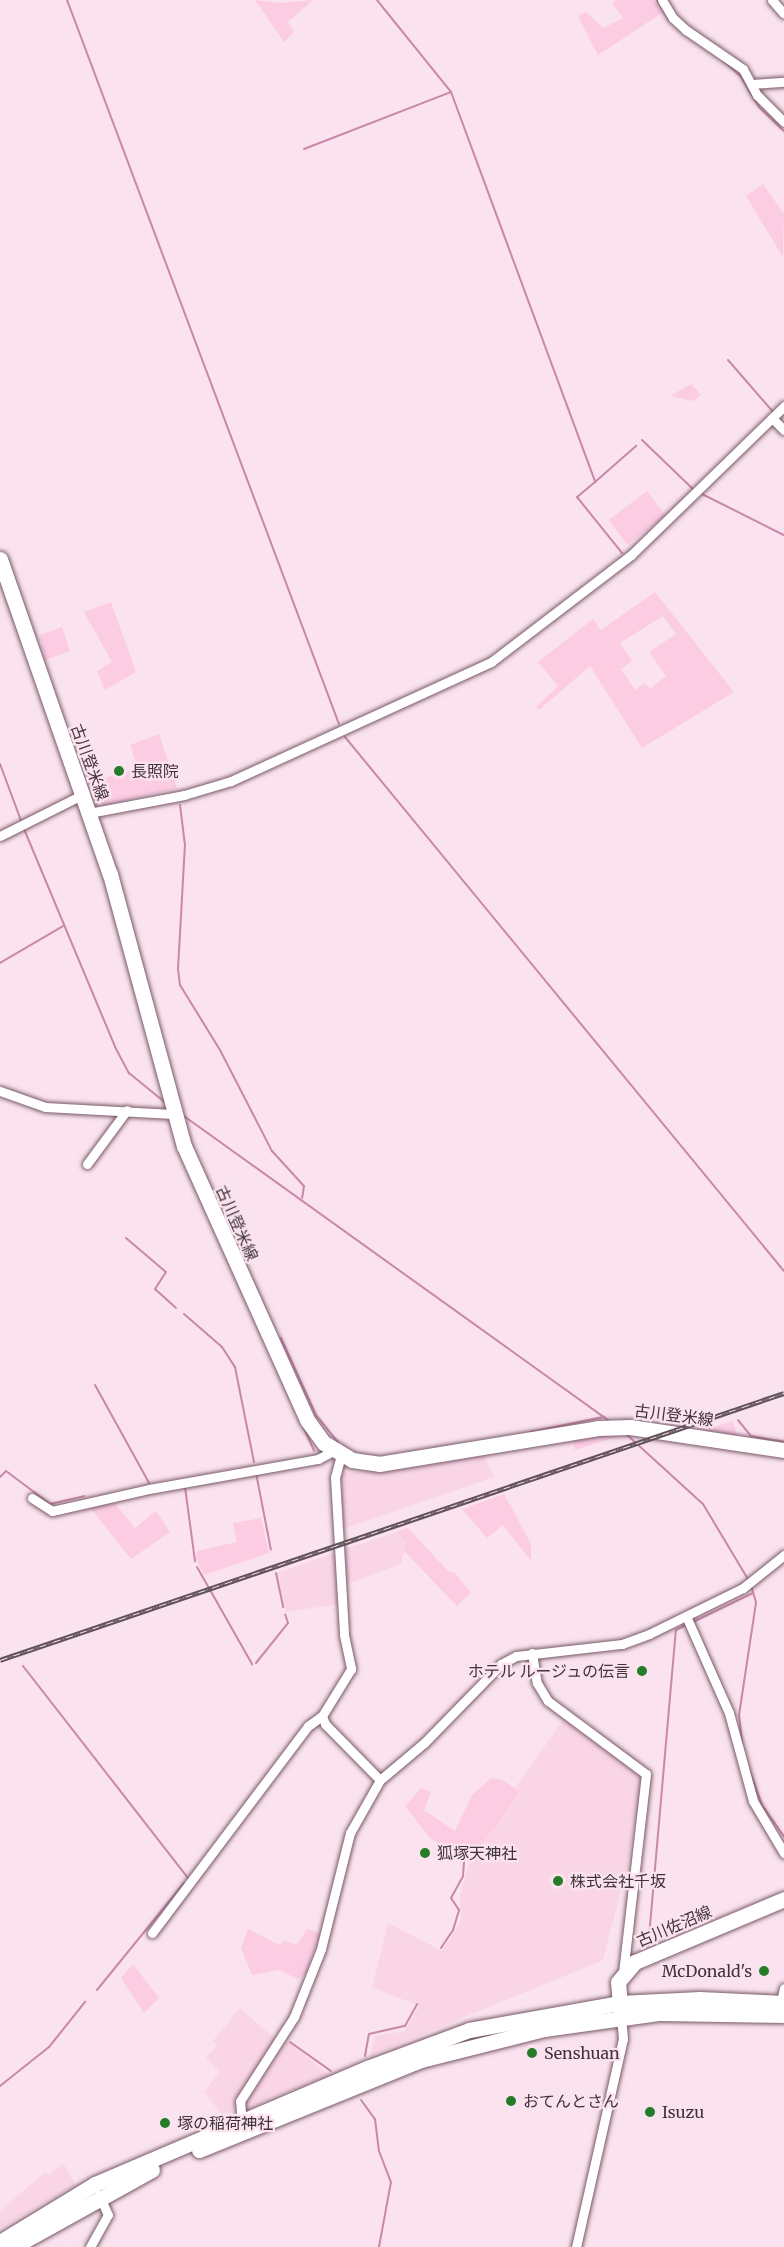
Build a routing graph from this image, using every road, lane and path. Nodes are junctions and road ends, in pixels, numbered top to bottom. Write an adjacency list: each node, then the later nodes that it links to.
1 (662, 0): 5 (street)
2 (772, 0): 3 (street)
3 (784, 14)
4 (784, 82): 5 (street)
5 (752, 84): 6 (street)
6 (784, 123)
7 (777, 413): 8 (street); 11 (street)
8 (784, 430)
9 (0, 559): 10 (main road, 古川登米線)
10 (82, 795): 11 (main road, 古川登米線); 12 (street)
11 (88, 813): 14 (main road, 古川登米線)
12 (0, 836)
13 (0, 1091): 15 (street)
14 (172, 1109): 15 (street); 18 (main road, 古川登米線)
15 (127, 1110): 16 (street)
16 (87, 1164)
17 (784, 1450): 18 (main road, 古川登米線)
18 (337, 1453): 19 (street); 23 (street)
19 (32, 1498)
20 (784, 1555): 21 (street)
21 (686, 1617): 22 (street); 25 (street)
22 (532, 1653): 24 (street); 28 (street)
23 (322, 1716): 24 (street); 27 (street)
24 (380, 1780): 31 (street)
25 (784, 1853)
26 (784, 1899): 28 (main road, 古川佐沼線)
27 (152, 1933)
28 (623, 1973): 30 (main road)
29 (783, 2002): 30 (main road)
30 (620, 2009): 31 (main road); 36 (street)
31 (242, 2126): 32 (main road)
32 (98, 2190): 33 (main road); 34 (main road); 35 (street)
33 (0, 2242)
34 (13, 2247)
35 (90, 2247)
36 (576, 2247)

